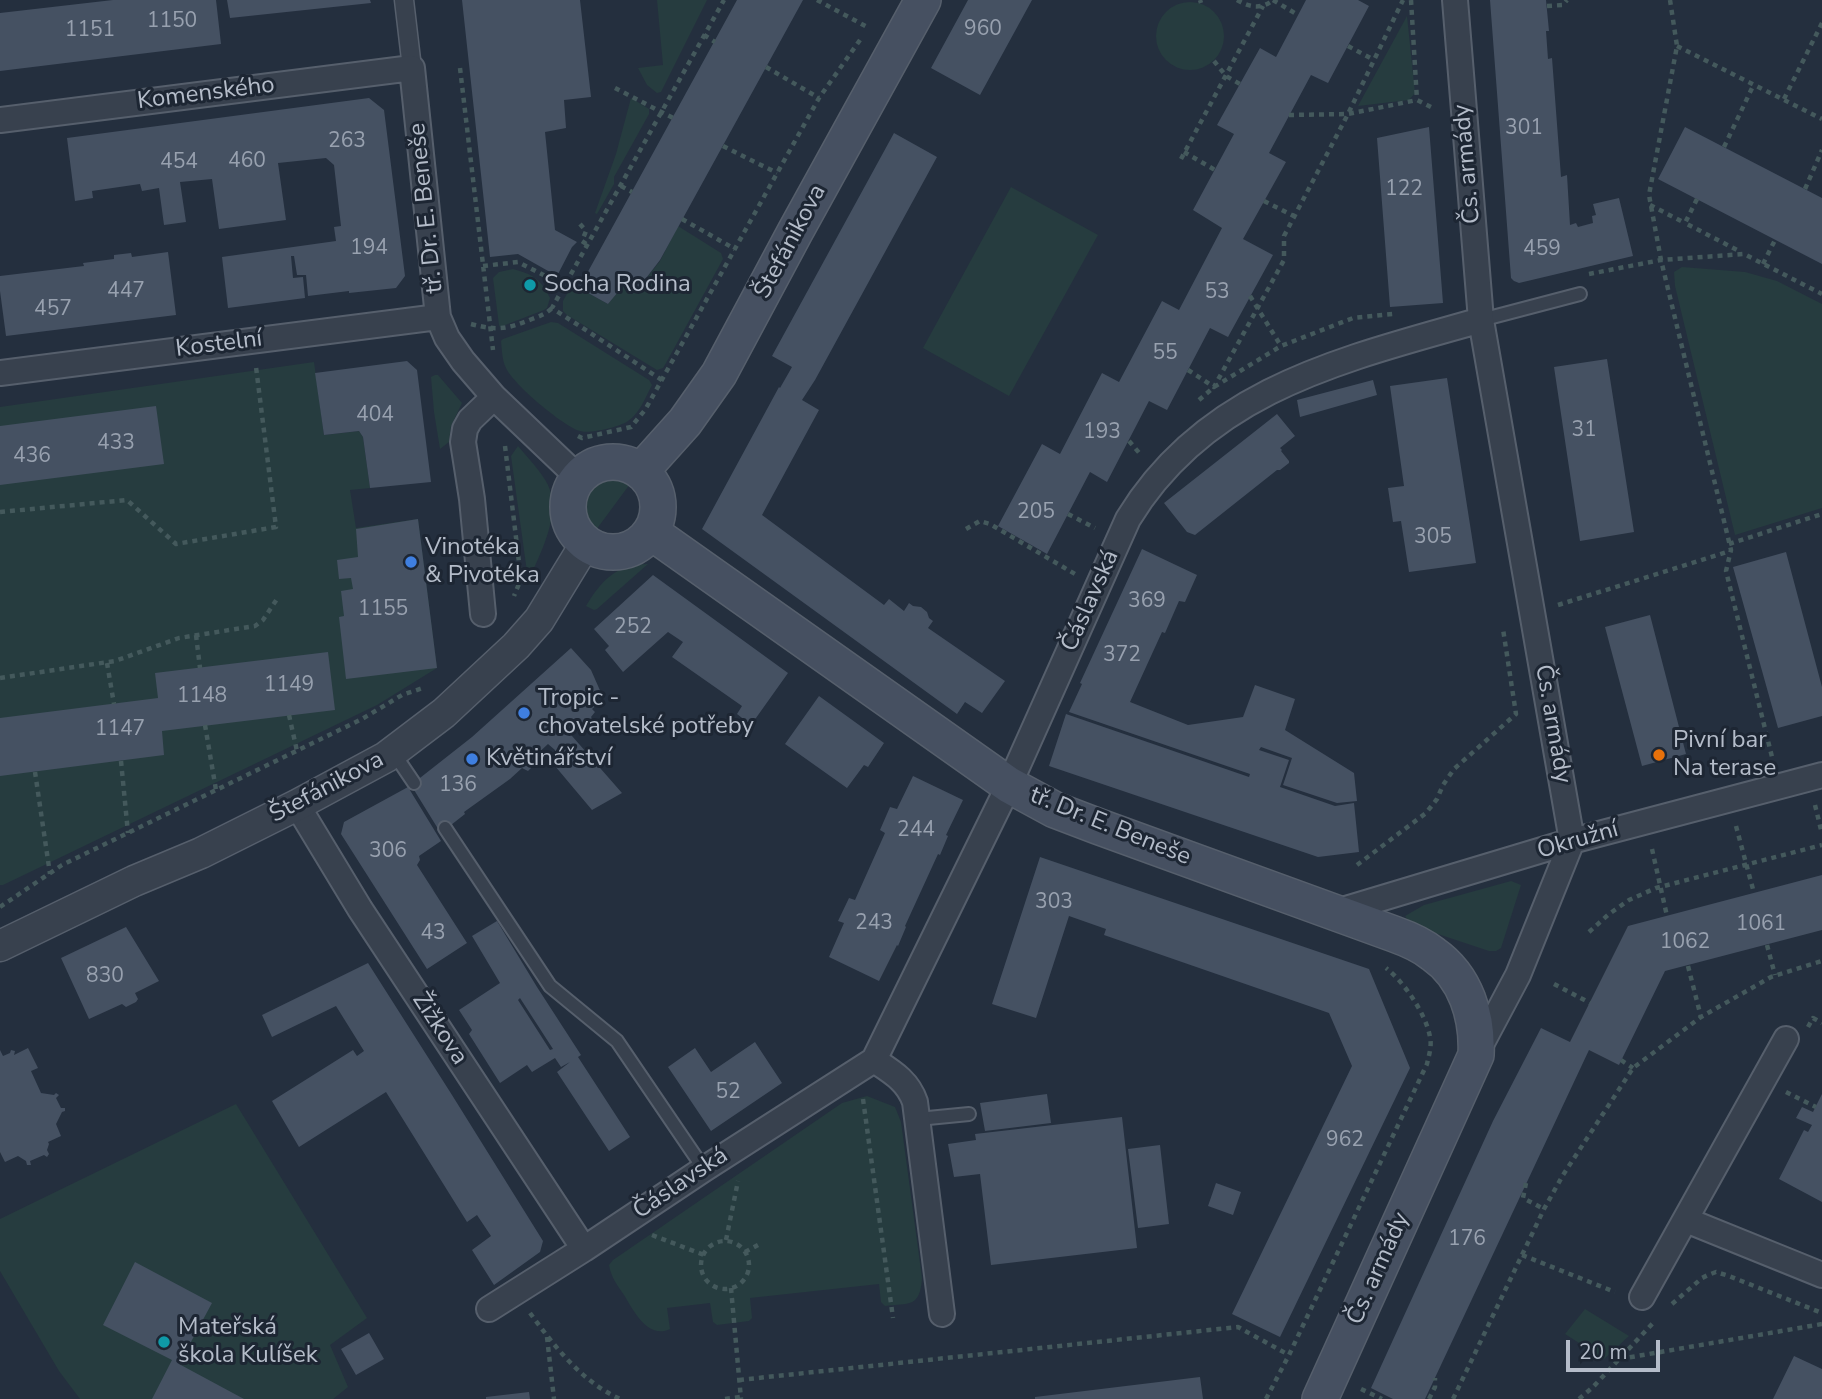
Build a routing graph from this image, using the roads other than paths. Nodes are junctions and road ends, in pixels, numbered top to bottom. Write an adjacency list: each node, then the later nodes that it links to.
1 (404, 0): 4 (street, tř. Dr. E. Beneše)
2 (923, 0): 11 (main road, Štefánikova)
3 (1455, 0): 8 (street, Čs. armády)
4 (412, 68): 5 (street, Komenského); 7 (street, tř. Dr. E. Beneše)
5 (0, 120)
6 (1580, 294): 8 (lane)
7 (438, 317): 9 (street, Kostelní); 10 (street, tř. Dr. E. Beneše)
8 (1481, 320): 19 (street, Čáslavská); 22 (street, Čs. armády)
9 (0, 373)
10 (494, 397): 12 (street, tř. Dr. E. Beneše); 15 (street)
11 (641, 471): 12 (main road); 13 (main road)
12 (579, 478): 14 (main road)
13 (651, 533): 14 (main road); 19 (main road, tř. Dr. E. Beneše)
14 (586, 543): 16 (street, Štefánikova)
15 (483, 614)
16 (393, 752): 18 (lane); 20 (street, Štefánikova)
17 (1822, 775): 22 (street, Okružní)
18 (414, 783)
19 (1009, 785): 23 (main road, tř. Dr. E. Beneše); 27 (street, Čáslavská)
20 (297, 805): 24 (street, Štefánikova); 32 (street, Žižkova)
21 (444, 828): 30 (lane)
22 (1572, 841): 23 (street, Okružní); 26 (street, Čs. armády)
23 (1336, 912): 26 (main road, tř. Dr. E. Beneše)
24 (0, 946)
25 (1797, 1034): 31 (street)
26 (1476, 1055): 37 (main road, Čs. armády)
27 (874, 1060): 29 (street); 30 (street, Čáslavská)
28 (969, 1114): 29 (lane)
29 (918, 1119): 36 (street)
30 (704, 1168): 32 (street, Čáslavská)
31 (1686, 1220): 33 (street); 34 (street)
32 (584, 1249): 35 (street, Čáslavská)
33 (1822, 1275)
34 (1633, 1297)
35 (489, 1310)
36 (942, 1314)
37 (1320, 1399)

